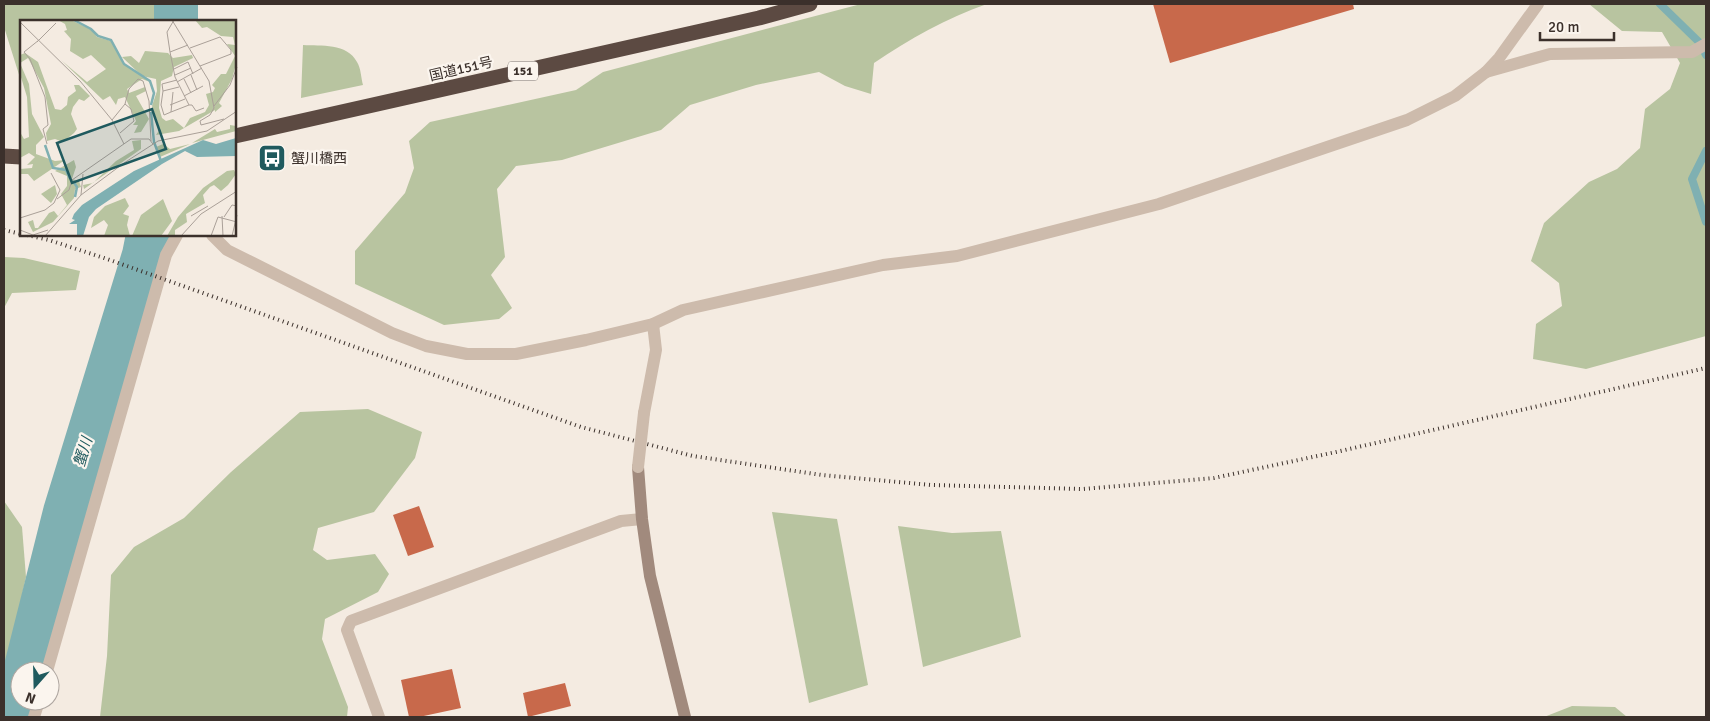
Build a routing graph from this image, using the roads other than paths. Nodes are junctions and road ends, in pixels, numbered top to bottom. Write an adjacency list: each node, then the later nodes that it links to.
1 (810, 4): 5 (highway, 国道151号 / 151)
2 (1538, 4): 4 (street)
3 (1706, 44): 4 (street)
4 (1486, 72): 10 (street)
5 (236, 136)
6 (4, 156): 7 (highway)
7 (20, 157)
8 (176, 236): 12 (street)
9 (213, 236): 10 (street)
10 (653, 324): 11 (street, bridge)
11 (642, 519): 13 (street); 14 (street)
12 (51, 661)
13 (379, 717)
14 (685, 717)

